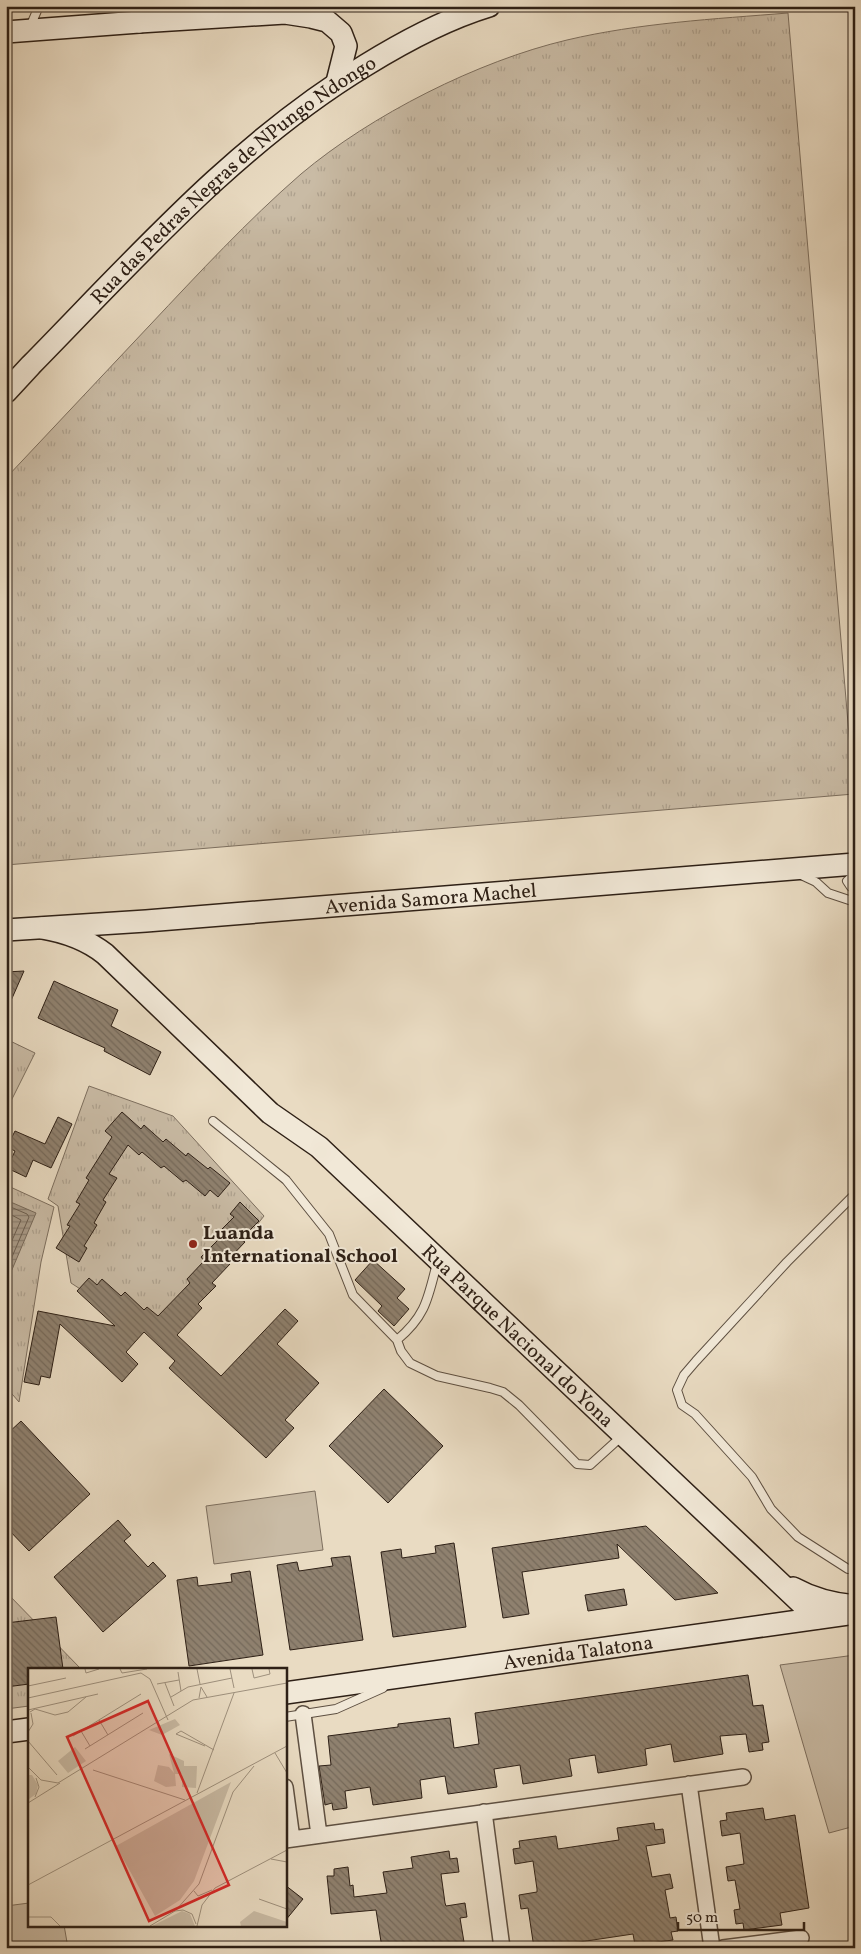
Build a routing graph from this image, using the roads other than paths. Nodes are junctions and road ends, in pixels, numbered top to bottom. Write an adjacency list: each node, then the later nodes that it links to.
1 (39, 6): 5 (lane)
2 (180, 6): 4 (main road)
3 (489, 6): 7 (main road, Rua das Pedras Negras de NPungo Ndongo)
4 (139, 22): 5 (main road); 7 (main road)
5 (28, 31): 6 (main road)
6 (6, 32)
7 (337, 82): 8 (main road, Rua das Pedras Negras de NPungo Ndongo)
8 (6, 392)
9 (855, 864): 10 (main road, Avenida Samora Machel)
10 (788, 868): 13 (lane); 14 (main road, Avenida Samora Machel)
11 (855, 874): 12 (lane)
12 (855, 888)
13 (855, 902)
14 (146, 921): 15 (main road, Avenida Samora Machel); 17 (main road, Rua Parque Nacional do Yona)
15 (42, 928): 16 (main road, Avenida Samora Machel); 17 (main road, Rua Parque Nacional do Yona)
16 (6, 930)
17 (121, 971): 20 (main road, Rua Parque Nacional do Yona)
18 (213, 1121): 21 (lane)
19 (855, 1194): 24 (lane)
20 (438, 1259): 21 (lane); 22 (main road, Rua Parque Nacional do Yona)
21 (397, 1340): 22 (lane)
22 (624, 1435): 23 (main road, Rua Parque Nacional do Yona)
23 (758, 1564): 25 (main road); 27 (main road); 28 (main road)
24 (855, 1569)
25 (855, 1606)
26 (855, 1613): 27 (main road, Avenida Talatona)
27 (817, 1618): 28 (main road, Avenida Talatona)
28 (753, 1628): 29 (main road, Avenida Talatona)
29 (405, 1677): 30 (main road, Avenida Talatona); 31 (lane)
30 (286, 1694)
31 (303, 1714): 32 (lane); 39 (street)
32 (286, 1716)
33 (28, 1729): 34 (main road)
34 (6, 1732)
35 (743, 1777): 36 (street)
36 (689, 1784): 38 (street); 43 (street)
37 (286, 1800): 40 (street)
38 (484, 1812): 39 (street); 42 (street)
39 (319, 1835): 40 (street)
40 (289, 1839)
41 (801, 1938): 44 (street)
42 (502, 1948)
43 (712, 1948)
44 (723, 1948)

